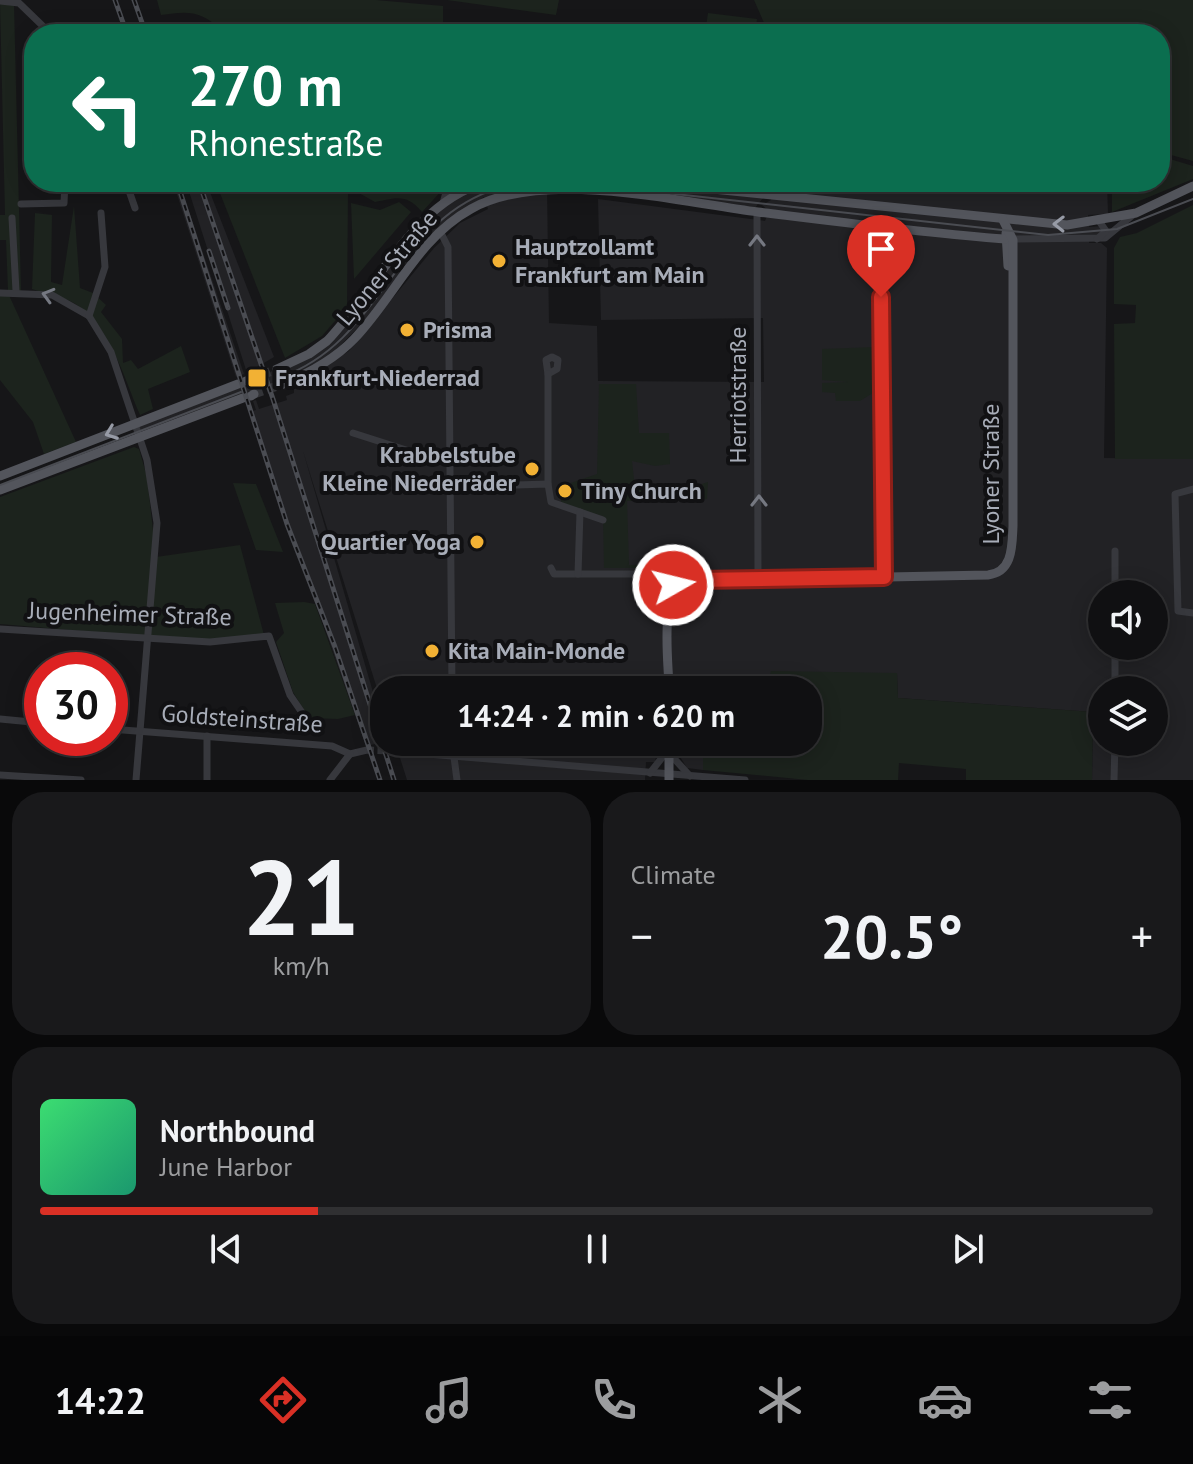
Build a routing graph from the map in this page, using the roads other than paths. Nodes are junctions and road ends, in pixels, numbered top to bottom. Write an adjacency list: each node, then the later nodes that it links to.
1 (0, 1): 2 (street)
2 (39, 24)
3 (1193, 186): 17 (main road)
4 (65, 192): 12 (street)
5 (129, 192): 14 (street)
6 (446, 192): 13 (street)
7 (466, 192): 13 (main road, Lyoner Straße)
8 (524, 192): 23 (main road, Lyoner Straße)
9 (601, 192): 15 (main road, Lyoner Straße)
10 (741, 192): 11 (main road)
11 (770, 195): 15 (main road); 18 (main road)
12 (21, 204)
13 (443, 205): 27 (main road, Lyoner Straße)
14 (135, 208)
15 (761, 212): 22 (main road, Lyoner Straße); 52 (street, Herriotstraße, one-way to 15)
16 (101, 213): 31 (street)
17 (1136, 213): 20 (main road); 26 (street)
18 (964, 216): 21 (main road); 24 (main road)
19 (12, 218): 29 (street)
20 (1099, 221): 21 (main road, one-way to 21); 26 (street)
21 (1006, 224): 25 (main road, Lyoner Straße)
22 (882, 225): 24 (main road, Lyoner Straße); 51 (street)
23 (440, 231): 28 (main road, Lyoner Straße); 40 (street)
24 (956, 234): 25 (main road, Lyoner Straße)
25 (1009, 240): 26 (street); 51 (main road, Lyoner Straße)
26 (1095, 240)
27 (397, 254): 28 (main road); 32 (main road, Lyoner Straße)
28 (407, 270): 35 (main road, Lyoner Straße)
29 (16, 291): 30 (street); 31 (street, one-way to 29)
30 (0, 293)
31 (89, 316): 37 (street)
32 (277, 369)
33 (548, 374): 42 (street)
34 (245, 381): 37 (main road)
35 (283, 384)
36 (249, 396): 39 (main road)
37 (136, 424): 39 (street); 41 (main road, one-way to 41)
38 (353, 433): 40 (street)
39 (140, 438): 45 (main road); 57 (street)
40 (450, 464): 43 (street)
41 (0, 476)
42 (548, 484): 43 (street); 46 (street)
43 (450, 487): 58 (street)
44 (1193, 489): 55 (street)
45 (0, 490)
46 (580, 512): 47 (street); 50 (street)
47 (603, 520)
48 (1115, 551): 53 (street)
49 (551, 568): 50 (street)
50 (578, 574): 54 (street)
51 (884, 577): 52 (main road, Lyoner Straße)
52 (758, 579): 54 (main road, Lyoner Straße)
53 (1115, 580)
54 (675, 588): 59 (main road)
55 (1193, 613)
56 (0, 629): 57 (street, Jugenheimer Straße)
57 (147, 639): 60 (street, Jugenheimer Straße); 64 (street)
58 (452, 676)
59 (669, 676)
60 (303, 714)
61 (0, 719): 62 (street)
62 (24, 721)
63 (128, 730): 64 (street, Goldsteinstraße)
64 (140, 731): 65 (street, Goldsteinstraße); 79 (street)
65 (207, 736): 67 (street, Goldsteinstraße); 80 (street)
66 (367, 750): 67 (street, Goldsteinstraße)
67 (350, 754): 81 (street)
68 (444, 756): 73 (street)
69 (663, 756): 75 (street)
70 (669, 756): 76 (main road)
71 (675, 756): 77 (street)
72 (1115, 756): 84 (street)
73 (454, 757): 75 (street); 82 (street)
74 (0, 775): 78 (street)
75 (650, 775): 76 (street)
76 (669, 778): 77 (street)
77 (689, 779): 83 (street)
78 (81, 780)
79 (136, 780)
80 (207, 780)
81 (330, 780)
82 (457, 780)
83 (745, 780)
84 (1114, 780)

